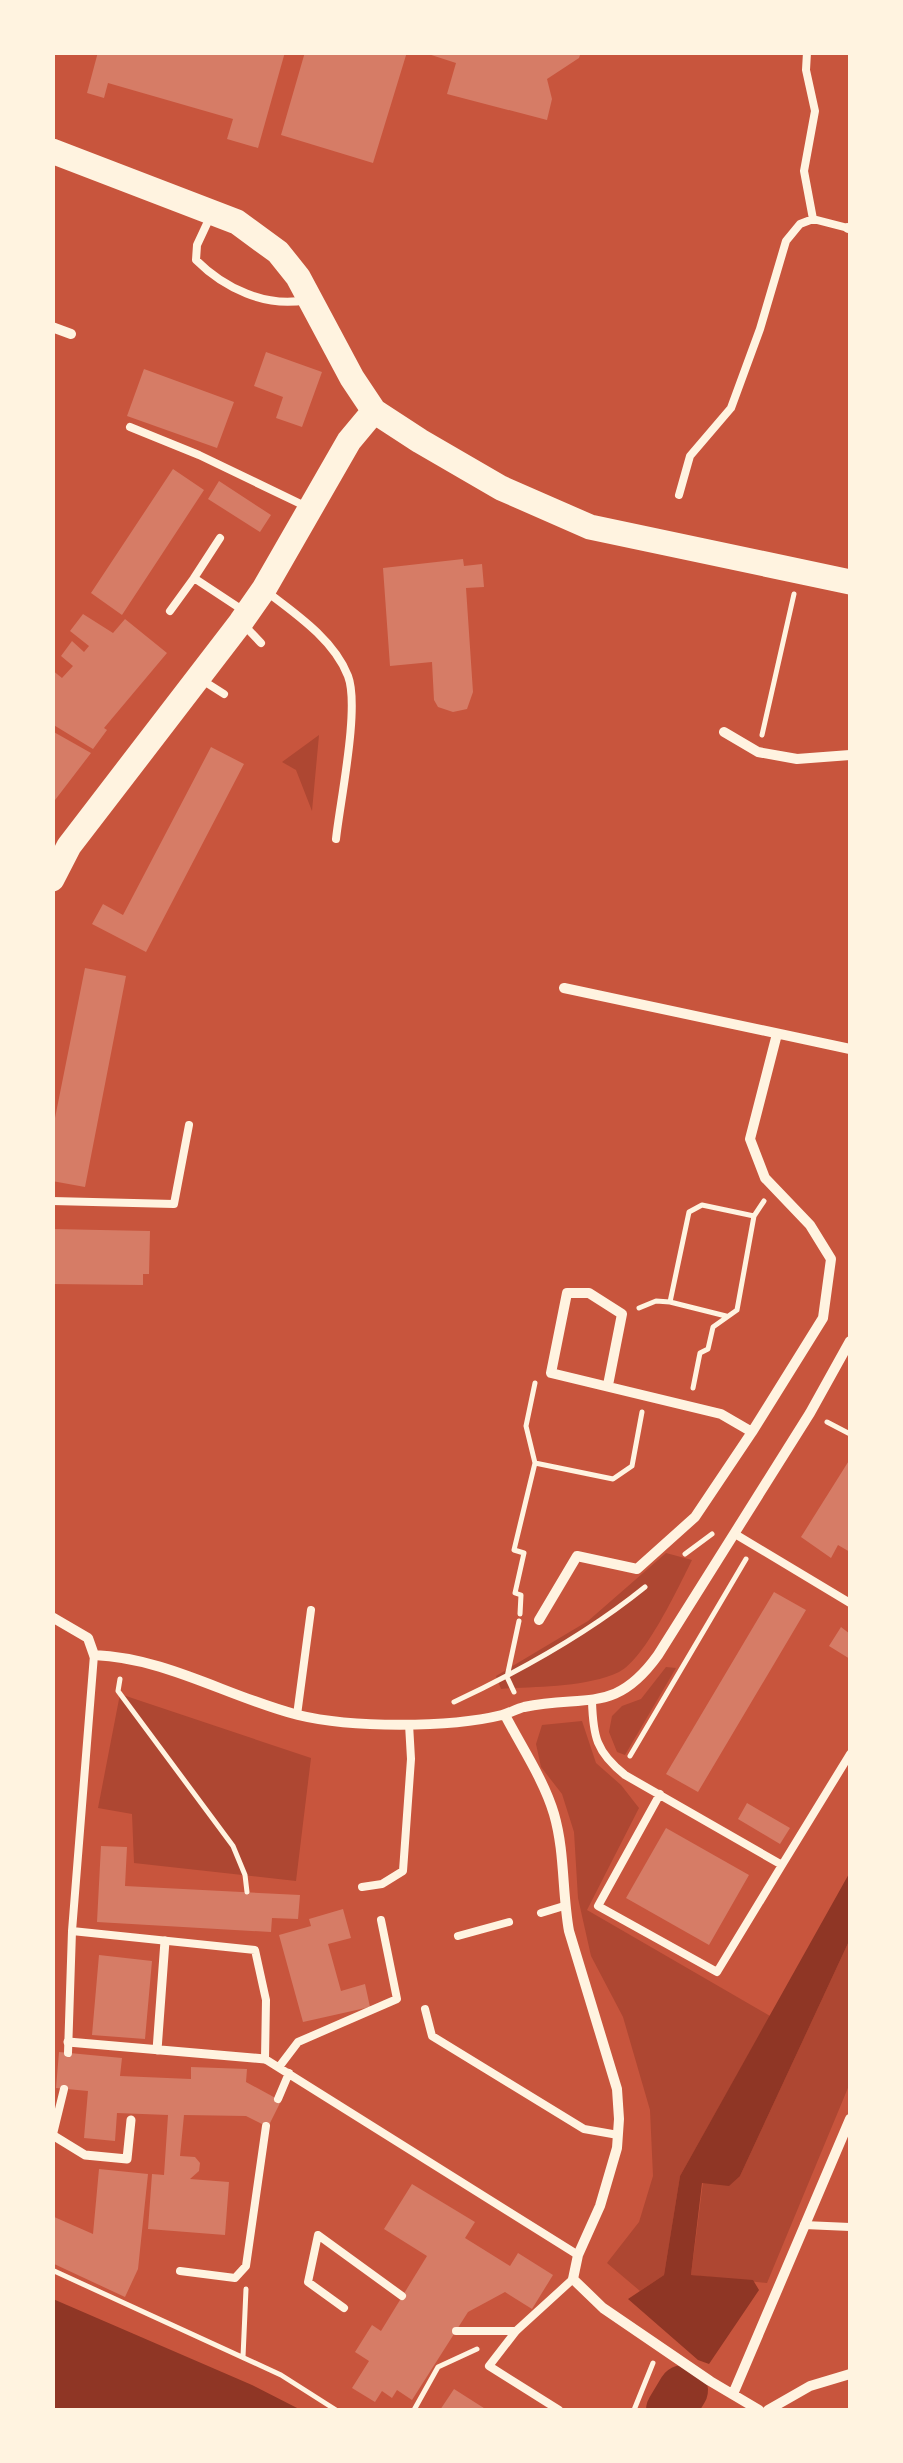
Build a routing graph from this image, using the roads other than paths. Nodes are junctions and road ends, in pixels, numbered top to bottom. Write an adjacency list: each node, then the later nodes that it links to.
1 (806, 52): 4 (lane)
2 (52, 151): 3 (main road)
3 (212, 212): 6 (main road); 6 (lane)
4 (813, 219): 5 (lane); 11 (lane)
5 (849, 228)
6 (310, 300): 9 (main road)
7 (52, 327): 8 (street)
8 (71, 334)
9 (374, 411): 12 (main road); 15 (main road)
10 (130, 428): 12 (lane)
11 (679, 495)
12 (308, 508): 16 (main road)
13 (220, 538): 14 (lane)
14 (194, 578): 17 (lane); 18 (lane)
15 (850, 582)
16 (264, 589): 18 (main road); 24 (lane)
17 (170, 612)
18 (244, 617): 19 (lane); 20 (main road)
19 (262, 643)
20 (197, 677): 21 (lane); 25 (main road)
21 (224, 694)
22 (724, 732): 23 (street)
23 (850, 755)
24 (336, 840)
25 (61, 844): 26 (main road)
26 (52, 879)
27 (564, 988): 28 (street)
28 (777, 1034): 29 (street); 34 (street)
29 (850, 1049)
30 (189, 1124): 31 (lane)
31 (52, 1201)
32 (850, 1341): 35 (street)
33 (608, 1385): 33 (street); 34 (street)
34 (752, 1432): 39 (street)
35 (735, 1534): 36 (lane); 41 (street)
36 (850, 1603)
37 (311, 1610): 42 (lane)
38 (52, 1617): 40 (street)
39 (539, 1620)
40 (94, 1654): 42 (street); 53 (lane)
41 (592, 1701): 43 (street); 46 (lane)
42 (297, 1715): 44 (street)
43 (504, 1715): 44 (street); 49 (street)
44 (413, 1724): 48 (lane)
45 (850, 1754): 47 (lane)
46 (660, 1794): 47 (lane); 47 (lane)
47 (782, 1865)
48 (362, 1887)
49 (564, 1906): 50 (lane); 67 (street)
50 (541, 1913)
51 (381, 1920): 60 (lane)
52 (510, 1922): 54 (lane)
53 (72, 1932): 55 (lane); 57 (lane)
54 (458, 1936)
55 (165, 1941): 58 (street); 59 (lane)
56 (425, 2009): 67 (lane)
57 (68, 2048): 58 (street)
58 (157, 2050): 59 (street)
59 (265, 2059): 60 (lane)
60 (279, 2067): 61 (lane)
61 (289, 2072): 63 (lane); 71 (lane)
62 (64, 2089): 68 (lane)
63 (278, 2098)
64 (850, 2119): 69 (street)
65 (131, 2120): 68 (street)
66 (266, 2126): 72 (lane)
67 (618, 2135): 71 (street)
68 (53, 2137)
69 (804, 2225): 70 (lane); 79 (street)
70 (850, 2227)
71 (578, 2256): 73 (street)
72 (180, 2271)
73 (573, 2279): 76 (lane); 79 (street)
74 (402, 2296): 75 (lane)
75 (344, 2308)
76 (516, 2331): 77 (lane); 80 (lane)
77 (456, 2332)
78 (850, 2374): 82 (street)
79 (733, 2394): 81 (street)
80 (559, 2410)
81 (759, 2410)
82 (768, 2410)

